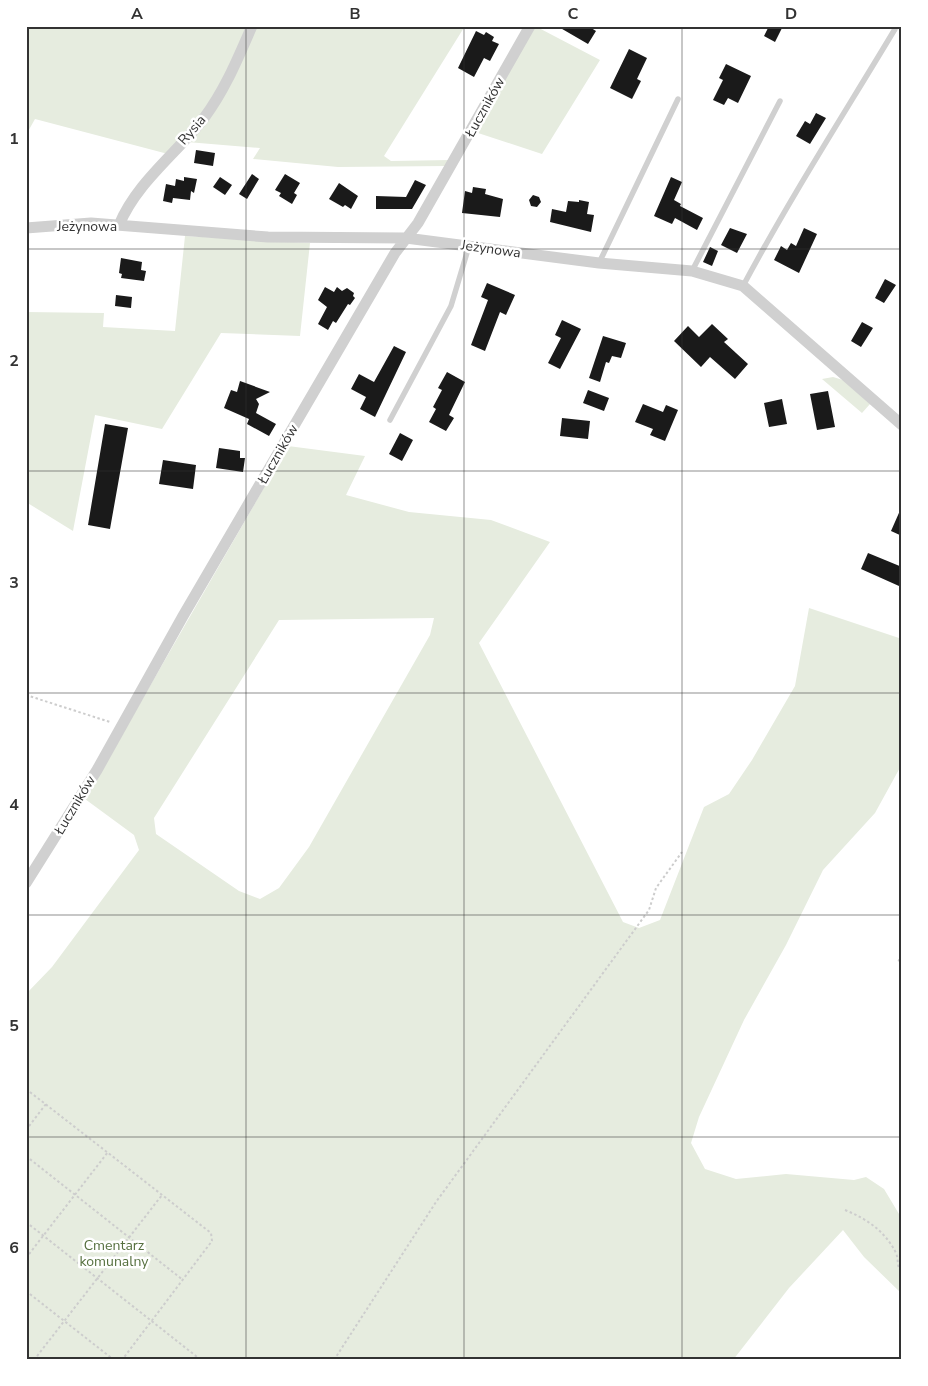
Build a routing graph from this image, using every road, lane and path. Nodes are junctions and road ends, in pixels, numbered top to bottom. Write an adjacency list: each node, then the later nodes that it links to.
1 (252, 26): 6 (street, Rysia)
2 (530, 26): 8 (street, Łuczników)
3 (895, 29): 12 (lane)
4 (678, 99): 10 (lane)
5 (780, 101): 11 (lane)
6 (119, 225): 7 (street, Jeżynowa); 8 (street, Jeżynowa)
7 (26, 228)
8 (406, 238): 9 (street, Jeżynowa); 16 (street, Łuczników)
9 (469, 246): 10 (street, Jeżynowa); 13 (lane)
10 (598, 263): 11 (street, Jeżynowa)
11 (692, 272): 12 (street, Jeżynowa)
12 (743, 286): 14 (street, Jeżynowa)
13 (390, 420)
14 (902, 425)
15 (26, 695): 16 (path)
16 (122, 725): 18 (street, Łuczników)
17 (682, 852): 44 (path)
18 (26, 883)
19 (898, 960): 20 (path)
20 (902, 962)
21 (26, 1089): 22 (path)
22 (46, 1104): 23 (path); 24 (path)
23 (26, 1130)
24 (108, 1152): 26 (path); 27 (path)
25 (26, 1156): 26 (path)
26 (75, 1195): 30 (path); 31 (path)
27 (162, 1195): 31 (path); 35 (path)
28 (845, 1210): 33 (path)
29 (26, 1222): 30 (path)
30 (44, 1235): 32 (path); 34 (path)
31 (129, 1238): 34 (path); 35 (path)
32 (26, 1258)
33 (902, 1272)
34 (98, 1278): 37 (path); 38 (path)
35 (183, 1280): 38 (path)
36 (26, 1291): 37 (path)
37 (64, 1320): 40 (path); 41 (path)
38 (152, 1320): 42 (path); 43 (path)
39 (26, 1356): 40 (path)
40 (32, 1360)
41 (114, 1360)
42 (122, 1360)
43 (202, 1360)
44 (334, 1360)

